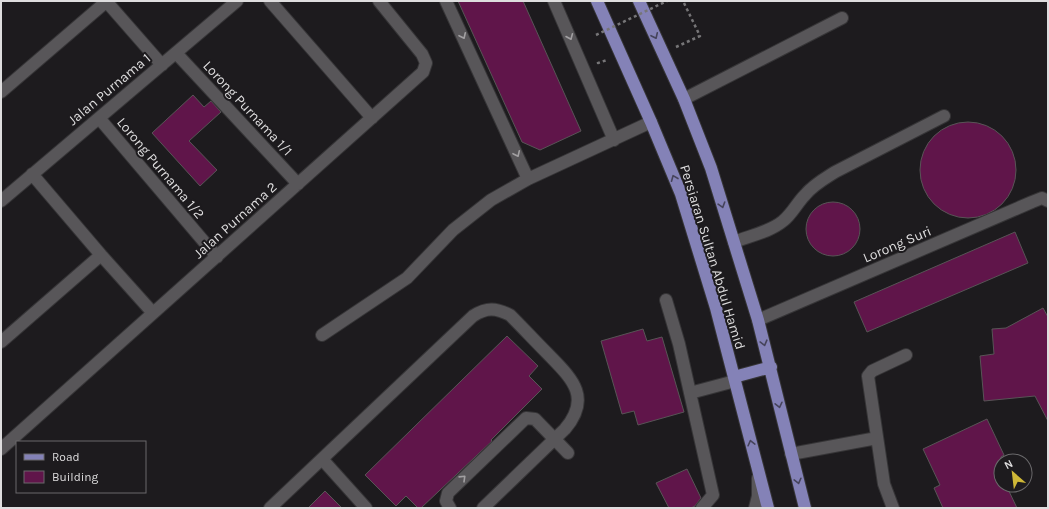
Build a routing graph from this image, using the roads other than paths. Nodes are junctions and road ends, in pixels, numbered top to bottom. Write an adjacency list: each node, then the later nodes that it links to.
1 (107, 1): 11 (street); 12 (street)
2 (237, 1): 10 (street, Jalan Purnama 1)
3 (270, 1): 16 (street)
4 (378, 1): 16 (street, Jalan Purnama 2)
5 (446, 1): 20 (street, one-way to 20)
6 (554, 1): 18 (street, one-way to 18)
7 (597, 1): 17 (main road, Persiaran Sultan Abdul Hamid)
8 (639, 1): 13 (main road, Persiaran Sultan Abdul Hamid, one-way to 13)
9 (842, 18): 13 (street)
10 (176, 53): 11 (street, Jalan Purnama 1); 21 (street, Lorong Purnama 1/1)
11 (162, 65): 15 (street, Jalan Purnama 1)
12 (1, 92)
13 (684, 99): 24 (main road, Persiaran Sultan Abdul Hamid, one-way to 24)
14 (944, 116): 24 (street)
15 (99, 118): 19 (street, Jalan Purnama 1); 26 (street, Lorong Purnama 1/2)
16 (372, 118): 21 (street, Jalan Purnama 2)
17 (651, 122): 18 (street); 34 (main road, Persiaran Sultan Abdul Hamid, one-way to 17)
18 (614, 140): 20 (street)
19 (32, 174): 22 (street, Jalan Purnama 1); 25 (street)
20 (528, 179): 30 (street)
21 (298, 184): 26 (street, Jalan Purnama 2)
22 (1, 201)
23 (1048, 201): 29 (street, Lorong Suri)
24 (734, 242): 29 (main road, Persiaran Sultan Abdul Hamid)
25 (101, 255): 28 (street); 31 (street)
26 (217, 257): 28 (street, Jalan Purnama 2)
27 (666, 300): 35 (street)
28 (153, 313): 38 (street, Jalan Purnama 2)
29 (758, 320): 33 (main road, Persiaran Sultan Abdul Hamid, one-way to 33)
30 (322, 335)
31 (1, 342)
32 (906, 355): 36 (street)
33 (771, 367): 34 (main road); 40 (main road, Persiaran Sultan Abdul Hamid, one-way to 40)
34 (734, 379): 35 (street); 42 (main road, Persiaran Sultan Abdul Hamid, one-way to 34)
35 (690, 394): 47 (street)
36 (877, 438): 40 (street); 51 (street)
37 (555, 439): 39 (street); 41 (street); 45 (street, one-way to 37); 46 (street)
38 (1, 449)
39 (568, 453)
40 (791, 454): 50 (main road, Persiaran Sultan Abdul Hamid, one-way to 50)
41 (322, 459): 43 (street); 44 (street)
42 (758, 470): 48 (street); 49 (main road, Persiaran Sultan Abdul Hamid)
43 (270, 508)
44 (366, 508)
45 (450, 508)
46 (483, 508)
47 (702, 508)
48 (755, 508)
49 (768, 508)
50 (805, 508)
51 (892, 508)

